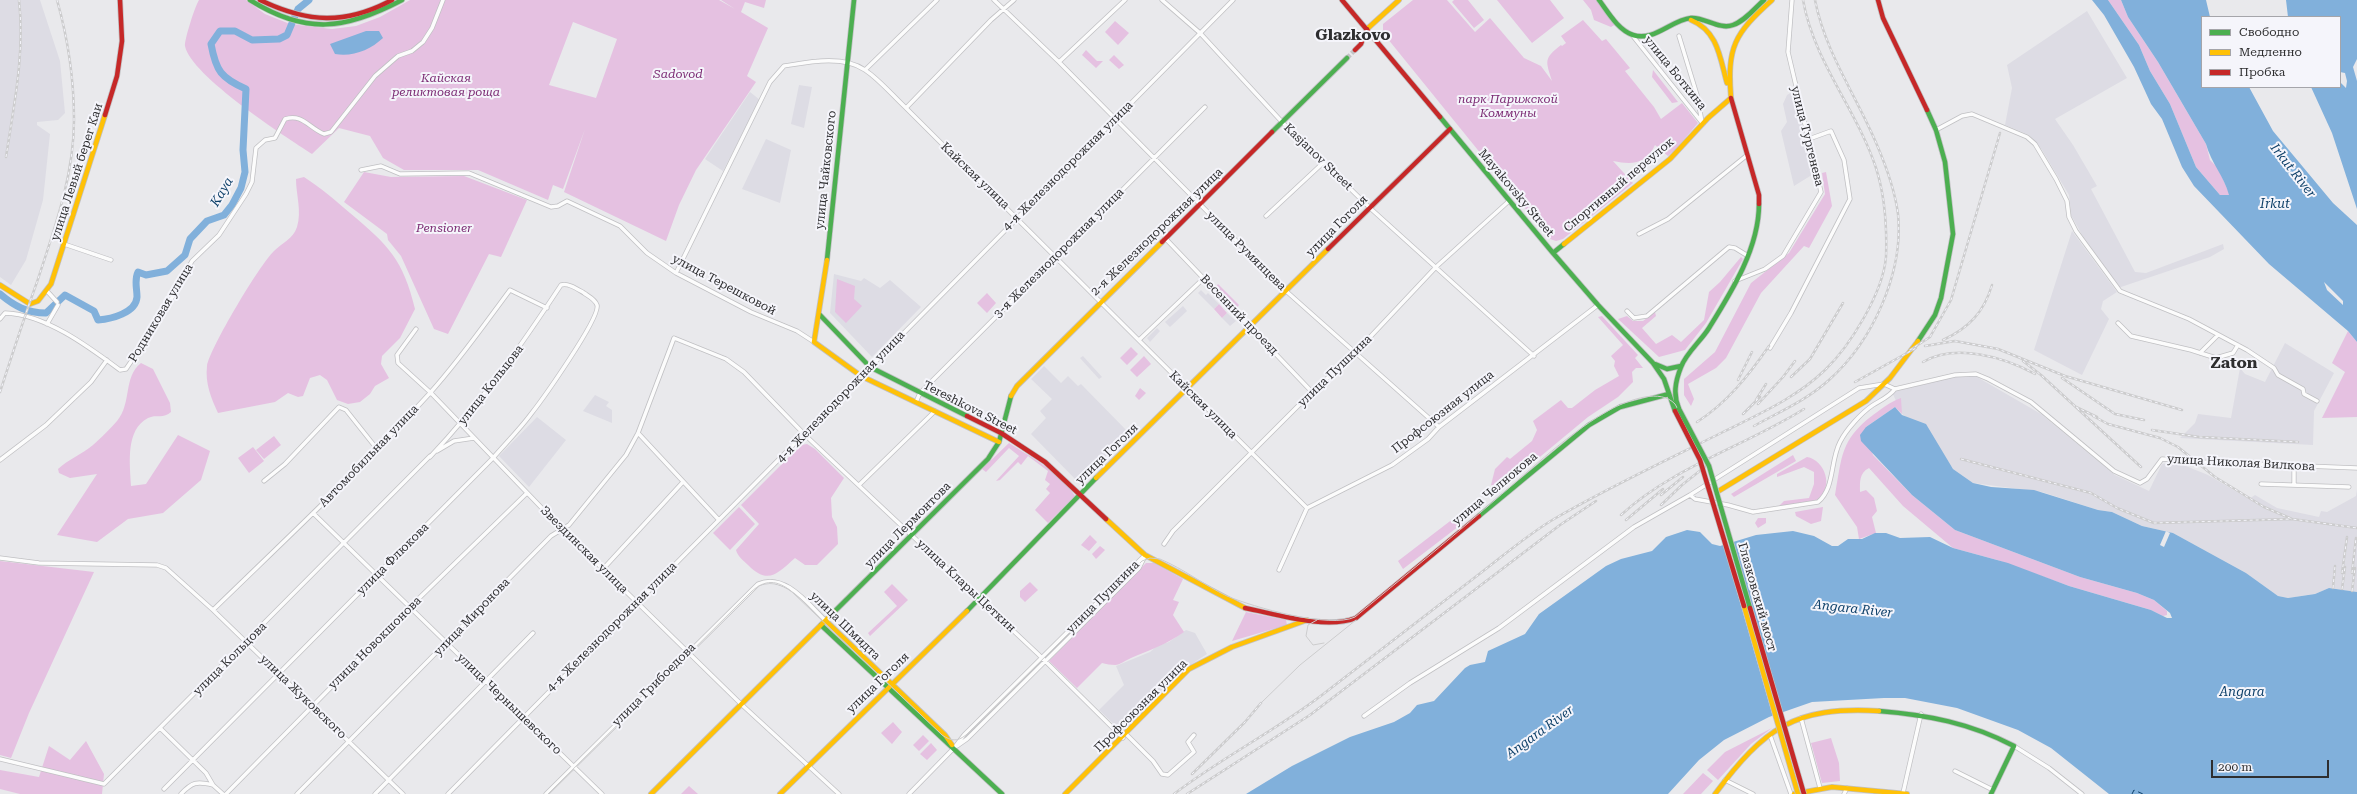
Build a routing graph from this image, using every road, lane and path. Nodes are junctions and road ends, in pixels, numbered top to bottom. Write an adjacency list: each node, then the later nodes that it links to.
1 (120, 0): 52 (main road, улица Левый берег Каи)
2 (250, 0): 5 (main road)
3 (260, 0): 4 (main road)
4 (392, 0)
5 (402, 0)
6 (443, 0): 83 (street, Родниковая улица)
7 (854, 0): 29 (main road, улица Чайковского)
8 (937, 0): 31 (street)
9 (994, 0): 21 (street, улица Румянцева)
10 (1014, 0): 21 (street)
11 (1125, 0): 30 (street)
12 (1162, 0): 24 (street, Kasjanov Street)
13 (1233, 0): 24 (street, 4-я Железнодорожная улица)
14 (1342, 0): 23 (main road, Mayakovsky Street)
15 (1399, 0): 23 (main road)
16 (1599, 0): 25 (main road)
17 (1764, 0): 22 (main road)
18 (1772, 0): 32 (main road)
19 (1792, 0): 40 (street, улица Тургенева)
20 (1878, 0): 39 (main road)
21 (1003, 10): 30 (street, улица Румянцева); 34 (street)
22 (1684, 19): 25 (main road); 32 (main road)
23 (1367, 29): 27 (main road); 38 (main road, Mayakovsky Street)
24 (1200, 33): 35 (street, 4-я Железнодорожная улица); 36 (street, Kasjanov Street)
25 (1632, 35): 37 (street, улица Боткина)
26 (1679, 36): 37 (street)
27 (1355, 50)
28 (1347, 58): 36 (main road, 2-я Железнодорожная улица)
29 (848, 62): 31 (street, Кайская улица); 58 (street, Кайская улица); 69 (main road, улица Чайковского)
30 (1059, 62): 35 (street, улица Румянцева)
31 (865, 70): 34 (street, Кайская улица)
32 (1731, 98): 37 (main road, Спортивный переулок); 41 (main road)
33 (1205, 107): 42 (street, 3-я Железнодорожная улица)
34 (906, 108): 49 (street, Кайская улица)
35 (1115, 118): 42 (street, улица Румянцева); 49 (street, 4-я Железнодорожная улица)
36 (1283, 123): 43 (street, Kasjanov Street); 46 (main road, 2-я Железнодорожная улица)
37 (1702, 124): 53 (main road, Спортивный переулок)
38 (1450, 129): 45 (main road, Mayakovsky Street); 47 (main road, улица Гоголя)
39 (1936, 130): 75 (street); 88 (main road)
40 (1809, 139): 60 (street, улица Тургенева); 79 (street)
41 (1746, 156): 50 (street); 55 (main road)
42 (1155, 158): 46 (street, улица Румянцева); 54 (street, 3-я Железнодорожная улица)
43 (1324, 162): 47 (street, Kasjanov Street); 48 (street)
44 (361, 170): 58 (street, улица Терешковой)
45 (1509, 201): 53 (main road, Mayakovsky Street); 57 (street, улица Пушкина)
46 (1199, 204): 51 (main road, 2-я Железнодорожная улица); 63 (street, улица Румянцева)
47 (1370, 208): 57 (street, Kasjanov Street); 63 (main road, улица Гоголя)
48 (1266, 216)
49 (1017, 217): 54 (street, Кайская улица); 86 (street, 4-я Железнодорожная улица)
50 (1639, 234)
51 (1165, 238): 59 (street, Весенний проезд); 64 (main road, 2-я Железнодорожная улица)
52 (64, 244): 56 (street); 62 (main road, улица Левый берег Каи)
53 (1553, 253): 65 (main road, Mayakovsky Street)
54 (1055, 256): 64 (street, Кайская улица); 93 (street, 3-я Железнодорожная улица)
55 (1748, 256): 60 (main road); 68 (street)
56 (111, 260)
57 (1436, 267): 80 (street, улица Пушкина); 82 (street, Kasjanov Street)
58 (676, 274): 77 (street, улица Терешковой)
59 (1204, 278): 73 (street, Весенний проезд); 76 (street)
60 (1735, 281): 85 (main road)
61 (0, 285): 62 (main road)
62 (48, 291): 72 (street)
63 (1286, 291): 73 (main road, улица Гоголя); 80 (street, улица Румянцева)
64 (1100, 302): 76 (street, Кайская улица); 103 (main road, 2-я Железнодорожная улица)
65 (1598, 305): 82 (street, Профсоюзная улица); 84 (main road, Mayakovsky Street)
66 (546, 308): 67 (street, улица Кольцова); 92 (street, Автомобильная улица); 100 (street, улица Кольцова)
67 (597, 310): 110 (street, улица Флюкова)
68 (1627, 311)
69 (820, 315): 77 (main road, улица Чайковского); 86 (main road, Tereshkova Street)
70 (0, 319): 72 (street)
71 (2118, 323): 81 (street)
72 (47, 324): 83 (street)
73 (1250, 326): 89 (main road, улица Гоголя); 91 (street, Весенний проезд)
74 (416, 328): 92 (street, Звездинская улица)
75 (2218, 334): 78 (street); 81 (street)
76 (1139, 340): 89 (street, Кайская улица)
77 (814, 342): 87 (main road, Tereshkova Street)
78 (2238, 345): 81 (street); 96 (street)
79 (1770, 348)
80 (1356, 352): 91 (street, улица Пушкина); 101 (street, улица Румянцева)
81 (2200, 353)
82 (1534, 356): 101 (street, Профсоюзная улица)
83 (107, 360): 111 (street)
84 (1653, 363): 85 (main road); 94 (main road, Mayakovsky Street)
85 (1681, 366): 95 (main road)
86 (870, 367): 87 (street, 4-я Железнодорожная улица); 93 (main road, Tereshkova Street)
87 (861, 376): 97 (main road, Tereshkova Street); 104 (street, 4-я Железнодорожная улица)
88 (1884, 384): 90 (street); 120 (main road); 123 (street)
89 (1187, 388): 108 (street, Кайская улица); 122 (main road, улица Гоголя)
90 (1895, 389): 112 (street, улица Николая Вилкова); 123 (street)
91 (1312, 392): 108 (street, улица Пушкина)
92 (430, 393): 100 (street, Звездинская улица); 107 (street, Автомобильная улица)
93 (920, 393): 97 (street, 3-я Железнодорожная улица); 103 (main road, Tereshkova Street)
94 (1669, 394): 95 (main road); 98 (main road, Mayakovsky Street); 142 (main road, улица Челнокова)
95 (1675, 399): 98 (main road)
96 (2317, 401)
97 (916, 402): 99 (main road, Tereshkova Street)
98 (1677, 410): 120 (main road, Глазковский мост, bridge); 198 (main road, Глазковский мост, bridge)
99 (935, 411): 106 (main road, Tereshkova Street); 117 (street)
100 (461, 424): 105 (street, Звездинская улица); 109 (street, улица Кольцова)
101 (1439, 427): 124 (street, Профсоюзная улица)
102 (638, 433): 104 (street, улица Клары Цеткин); 115 (street); 127 (street, улица Миронова)
103 (1002, 433): 106 (main road, улица Лермонтова); 122 (main road, Tereshkova Street)
104 (805, 435): 117 (street, улица Клары Цеткин); 126 (street, 4-я Железнодорожная улица)
105 (474, 438): 109 (street, улица Кольцова); 110 (street, Звездинская улица)
106 (999, 442): 128 (main road, улица Лермонтова)
107 (377, 449): 114 (street); 125 (street, Автомобильная улица)
108 (1251, 453): 124 (street, Кайская улица); 130 (street, улица Пушкина)
109 (430, 457): 129 (street, улица Кольцова)
110 (493, 458): 121 (street, Звездинская улица); 135 (street, улица Флюкова)
111 (0, 460)
112 (2294, 466): 113 (street, улица Николая Вилкова); 118 (street)
113 (2357, 468)
114 (264, 481)
115 (683, 482): 126 (street); 133 (street)
116 (2261, 484): 118 (street)
117 (859, 485): 128 (street, улица Клары Цеткин)
118 (2294, 485): 119 (street)
119 (2349, 487)
120 (1717, 492): 199 (main road, Глазковский мост, bridge)
121 (527, 494): 127 (street, Звездинская улица); 139 (street, улица Новокшонова)
122 (1080, 494): 131 (main road, Tereshkova Street); 137 (main road, улица Гоголя)
123 (1690, 495): 157 (street)
124 (1307, 508): 134 (street)
125 (313, 513): 129 (street, улица Чернышевского); 140 (street, Автомобильная улица)
126 (719, 520): 138 (street, 4-я Железнодорожная улица)
127 (563, 530): 133 (street, Звездинская улица); 146 (street, улица Миронова)
128 (912, 535): 137 (street, улица Клары Цеткин); 141 (main road, улица Лермонтова)
129 (346, 543): 135 (street, улица Чернышевского); 145 (street, улица Кольцова)
130 (1164, 544)
131 (1145, 555): 142 (main road); 148 (street, улица Пушкина); 149 (street, улица Пушкина)
132 (0, 558): 140 (street, улица Жуковского)
133 (603, 569): 138 (street, Звездинская улица)
134 (1279, 570)
135 (378, 574): 139 (street, улица Чернышевского); 150 (street, улица Флюкова)
136 (766, 581): 141 (street, улица Шмидта); 147 (street, улица Грибоедова)
137 (978, 599): 148 (street, улица Клары Цеткин); 152 (main road, улица Гоголя)
138 (636, 602): 147 (street, Звездинская улица); 158 (street, 4-я Железнодорожная улица)
139 (410, 607): 146 (street, улица Чернышевского); 155 (street, улица Новокшонова)
140 (213, 610): 145 (street, улица Жуковского)
141 (826, 620): 143 (main road, улица Лермонтова); 152 (main road, улица Шмидта)
142 (1307, 620): 163 (main road, Профсоюзная улица)
143 (821, 625): 153 (main road, улица Шмидта); 154 (main road, улица Лермонтова)
144 (533, 633): 151 (street)
145 (246, 642): 150 (street, улица Жуковского); 160 (street, улица Кольцова)
146 (446, 643): 151 (street, улица Чернышевского); 164 (street, улица Миронова)
147 (688, 652): 154 (street, Звездинская улица); 170 (street, улица Грибоедова)
148 (1041, 658): 149 (street, улица Клары Цеткин); 166 (street, улица Пушкина)
149 (1046, 662): 163 (street, улица Клары Цеткин); 166 (street, улица Пушкина)
150 (279, 672): 155 (street, улица Жуковского); 168 (street, улица Флюкова)
151 (486, 681): 158 (street, улица Чернышевского); 172 (street)
152 (891, 684): 153 (main road, улица Гоголя); 166 (main road, улица Шмидта)
153 (886, 689): 166 (main road, улица Шмидта); 169 (main road, улица Гоголя)
154 (741, 704): 169 (street, Звездинская улица); 188 (main road, улица Лермонтова)
155 (313, 706): 164 (street, улица Жуковского); 181 (street, улица Новокшонова)
156 (1921, 714): 159 (main road); 165 (main road); 179 (street)
157 (1364, 716)
158 (523, 717): 170 (street, улица Чернышевского); 185 (street, 4-я Железнодорожная улица)
159 (1801, 718): 161 (main road); 175 (street)
160 (160, 728): 167 (street, улица Кольцова); 168 (street)
161 (1772, 734): 173 (main road); 196 (street)
162 (1194, 735): 163 (street, улица Клары Цеткин)
163 (1125, 736): 193 (main road, Профсоюзная улица)
164 (349, 742): 172 (street, улица Жуковского); 182 (street, улица Миронова)
165 (2014, 746): 178 (main road); 201 (street)
166 (954, 748): 191 (street, улица Пушкина); 192 (main road, улица Шмидта)
167 (0, 759)
168 (192, 760): 174 (street); 177 (street, улица Флюкова)
169 (808, 765): 189 (main road, улица Гоголя); 190 (street, Звездинская улица)
170 (574, 766): 186 (street, улица Грибоедова); 187 (street, улица Чернышевского)
171 (1955, 771): 178 (street)
172 (388, 780): 183 (street); 184 (street, улица Жуковского)
173 (1725, 780): 194 (main road); 195 (street)
174 (213, 785): 180 (street); 181 (street)
175 (1820, 788): 176 (main road); 197 (main road)
176 (1847, 788): 179 (main road); 200 (street)
177 (164, 789)
178 (1992, 792)
179 (1905, 793)
180 (181, 794)
181 (225, 794)
182 (297, 794)
183 (375, 794)
184 (402, 794)
185 (448, 794)
186 (546, 794)
187 (602, 794)
188 (651, 794)
189 (780, 794)
190 (839, 794)
191 (910, 794)
192 (1002, 794)
193 (1065, 794)
194 (1715, 794)
195 (1752, 794)
196 (1791, 794)
197 (1794, 794)
198 (1798, 794)
199 (1804, 794)
200 (1844, 794)
201 (2082, 794)

